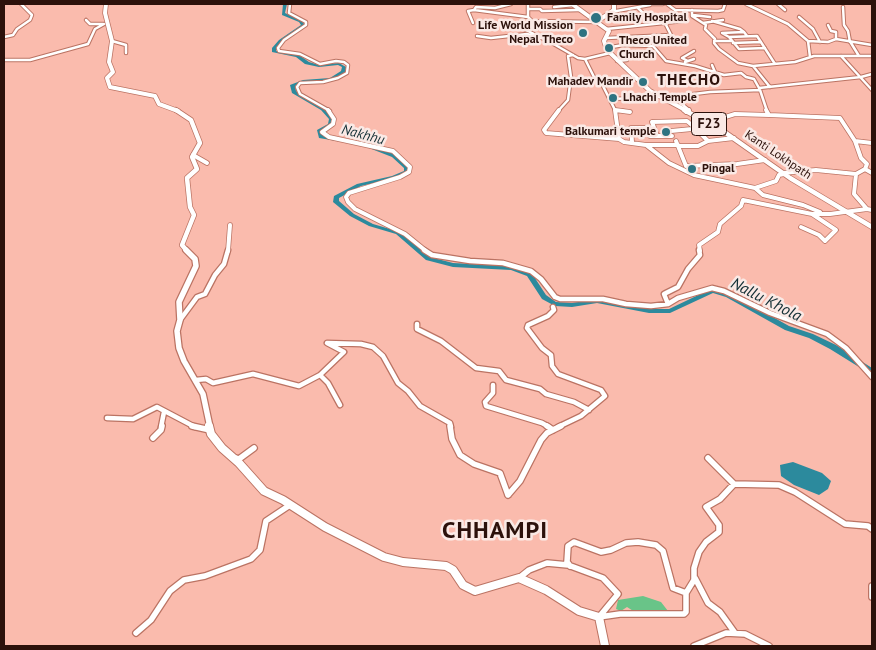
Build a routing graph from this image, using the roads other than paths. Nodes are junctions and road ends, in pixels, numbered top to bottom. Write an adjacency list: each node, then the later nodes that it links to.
1 (21, 4): 46 (street)
2 (106, 4): 36 (main road)
3 (290, 4): 124 (street)
4 (511, 4): 18 (street)
5 (528, 4): 17 (street)
6 (572, 4): 14 (street); 19 (main road)
7 (614, 4): 23 (main road)
8 (649, 4): 9 (street); 16 (street)
9 (663, 4)
10 (667, 4): 20 (street)
11 (725, 4): 20 (street)
12 (746, 4): 52 (street)
13 (778, 4): 21 (street)
14 (554, 7)
15 (843, 7): 56 (street)
16 (638, 8): 23 (street); 27 (street)
17 (528, 9): 22 (street); 26 (street)
18 (474, 10): 26 (street); 37 (street)
19 (579, 10): 22 (street); 34 (main road)
20 (692, 10): 24 (street)
21 (785, 10)
22 (542, 11): 29 (street)
23 (611, 12): 34 (main road)
24 (693, 15): 25 (street); 39 (street)
25 (710, 16)
26 (528, 17): 32 (street)
27 (647, 17)
28 (799, 17): 55 (street)
29 (543, 18)
30 (86, 20): 36 (street)
31 (723, 20): 35 (street)
32 (532, 21): 34 (street); 58 (street)
33 (683, 21): 38 (street)
34 (596, 22): 42 (main road)
35 (711, 22): 39 (street); 40 (street); 43 (street)
36 (106, 23): 50 (main road); 71 (street)
37 (473, 23)
38 (666, 23): 42 (street); 48 (street)
39 (703, 23): 51 (street)
40 (715, 24)
41 (828, 25): 49 (street)
42 (606, 29): 48 (main road)
43 (744, 32): 45 (street); 47 (street)
44 (478, 36): 58 (street)
45 (747, 36): 47 (street); 54 (street)
46 (4, 37)
47 (728, 37): 53 (street)
48 (606, 38): 59 (main road)
49 (836, 39): 55 (street); 56 (street)
50 (112, 41): 62 (street); 106 (main road)
51 (714, 41): 53 (street); 78 (street)
52 (808, 41): 55 (street); 68 (street)
53 (733, 42): 54 (street); 60 (street)
54 (762, 42): 60 (street)
55 (820, 42)
56 (851, 43): 57 (street); 66 (street)
57 (872, 45)
58 (558, 46): 64 (street)
59 (606, 48): 63 (main road, Kanti Lokhpath / F23); 75 (street)
60 (765, 48): 76 (street)
61 (694, 51): 74 (street)
62 (126, 53)
63 (610, 53): 69 (street); 73 (main road, Kanti Lokhpath / F23)
64 (573, 55): 69 (street); 99 (street)
65 (841, 56): 66 (street); 68 (street); 81 (street)
66 (859, 56): 67 (street)
67 (872, 56)
68 (810, 57): 76 (street)
69 (585, 59): 87 (street)
70 (694, 59): 74 (street)
71 (4, 60)
72 (627, 60): 73 (street)
73 (617, 61): 86 (main road, Kanti Lokhpath / F23)
74 (688, 61): 75 (street)
75 (679, 64): 79 (street)
76 (775, 64): 78 (street)
77 (712, 65): 79 (street)
78 (753, 66): 82 (street)
79 (715, 72): 83 (street)
80 (872, 74): 81 (street)
81 (861, 77): 82 (street); 84 (street)
82 (770, 86): 83 (street)
83 (759, 89): 85 (street); 91 (street)
84 (872, 90)
85 (672, 96): 86 (street); 90 (street)
86 (659, 98): 87 (street); 90 (main road, Kanti Lokhpath / F23)
87 (610, 99): 88 (street)
88 (615, 110): 89 (street); 99 (street)
89 (630, 112)
90 (686, 112): 92 (main road, Kanti Lokhpath / F23)
91 (769, 115): 92 (street); 101 (street)
92 (707, 123): 93 (street); 98 (main road, Kanti Lokhpath / F23)
93 (694, 127): 94 (street); 97 (street)
94 (654, 128): 97 (street); 102 (street)
95 (700, 134): 100 (street)
96 (650, 136): 97 (street)
97 (658, 136)
98 (734, 138): 100 (street); 107 (main road, Kanti Lokhpath / F23)
99 (619, 139): 102 (street)
100 (708, 141): 104 (street)
101 (855, 141): 103 (street); 110 (street)
102 (632, 142): 105 (street)
103 (872, 143)
104 (677, 144): 105 (street); 109 (street)
105 (646, 145): 114 (street)
106 (192, 155): 108 (street); 126 (main road)
107 (765, 160): 109 (street); 112 (main road, Kanti Lokhpath / F23)
108 (207, 163)
109 (699, 166): 114 (street)
110 (865, 169): 111 (street); 113 (street)
111 (872, 173)
112 (783, 174): 113 (street); 115 (street); 118 (main road, Kanti Lokhpath / F23)
113 (856, 174): 116 (street)
114 (694, 175): 115 (street)
115 (755, 188): 119 (street)
116 (867, 209): 117 (street); 118 (street)
117 (872, 210)
118 (847, 211): 119 (street); 123 (main road, Kanti Lokhpath / F23)
119 (840, 213): 120 (street)
120 (812, 214): 122 (street); 124 (street)
121 (230, 225): 126 (street)
122 (801, 227)
123 (872, 227)
124 (668, 304): 129 (street)
125 (554, 307): 133 (street)
126 (180, 320): 130 (main road)
127 (418, 324): 133 (street)
128 (320, 376): 130 (street); 132 (street); 139 (street)
129 (872, 377)
130 (196, 380): 138 (main road)
131 (493, 385): 139 (street)
132 (340, 405)
133 (589, 410): 139 (street)
134 (164, 412): 135 (street); 138 (street); 140 (street)
135 (138, 417): 136 (street); 137 (street)
136 (107, 418)
137 (138, 423)
138 (210, 430): 142 (main road)
139 (553, 430)
140 (153, 438)
141 (254, 448): 142 (street)
142 (229, 456): 145 (main road)
143 (708, 458): 144 (street)
144 (734, 484): 146 (street); 148 (street)
145 (290, 505): 149 (main road); 154 (street)
146 (872, 529)
147 (570, 566): 149 (street); 151 (street); 153 (street)
148 (694, 577): 151 (street); 155 (street)
149 (519, 578): 153 (main road)
150 (872, 586): 152 (street)
151 (686, 593): 153 (street)
152 (872, 597)
153 (599, 617): 156 (main road)
154 (136, 633)
155 (735, 634): 157 (street); 158 (street)
156 (604, 646)
157 (694, 646)
158 (769, 646)

